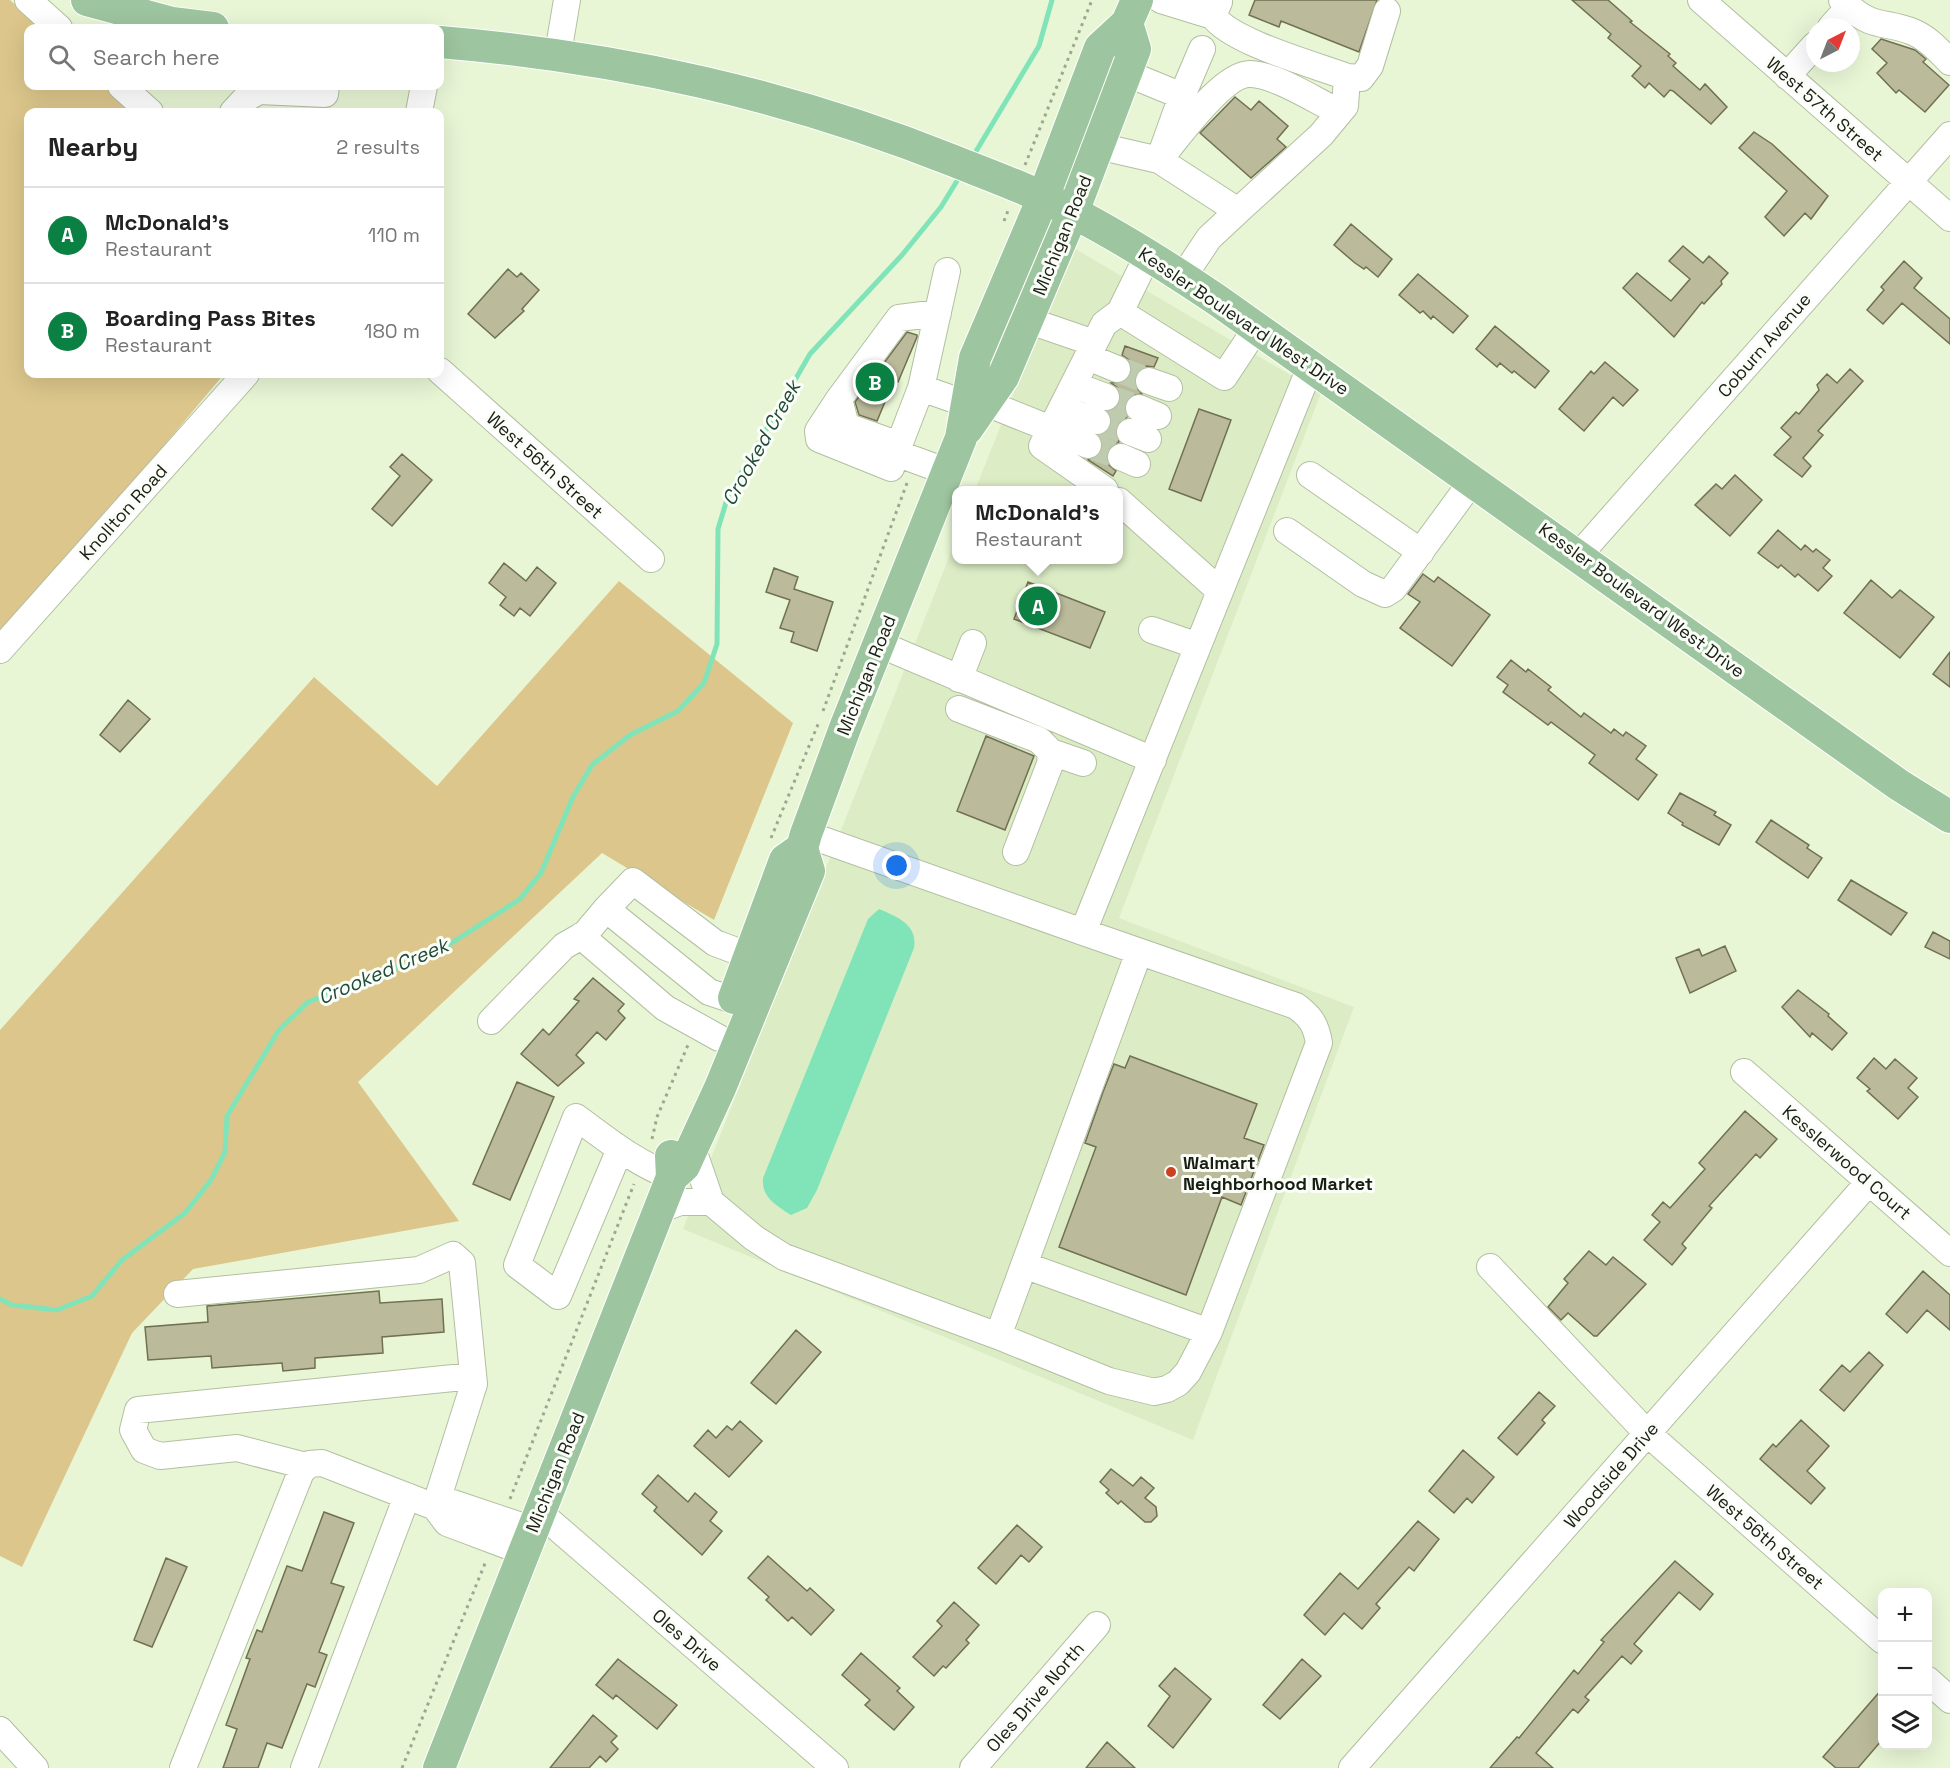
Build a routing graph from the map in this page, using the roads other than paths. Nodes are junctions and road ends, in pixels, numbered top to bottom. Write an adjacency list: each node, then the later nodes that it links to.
1 (28, 0): 11 (street)
2 (87, 0): 12 (main road)
3 (567, 0): 15 (street)
4 (1161, 0): 7 (street)
5 (1711, 3): 19 (street, West 57th Street)
6 (1845, 3): 10 (street); 17 (street)
7 (1216, 8): 20 (street)
8 (1388, 11): 20 (street)
9 (1132, 12): 18 (main road, Michigan Road); 33 (main road, Michigan Road)
10 (1836, 18)
11 (55, 24)
12 (180, 24)
13 (444, 42): 15 (main road, Kessler Boulevard West Drive)
14 (1202, 49): 24 (street)
15 (558, 53): 33 (main road, Kessler Boulevard West Drive)
16 (1806, 55): 19 (street)
17 (1950, 62)
18 (1126, 73): 24 (street); 30 (main road, Michigan Road)
19 (1787, 76): 32 (street, West 57th Street)
20 (1347, 77): 28 (street)
21 (125, 90): 25 (street)
22 (326, 90): 26 (street)
23 (423, 90): 27 (street)
24 (1182, 96): 31 (street)
25 (145, 108)
26 (237, 108)
27 (420, 108)
28 (1339, 112): 31 (street); 34 (street)
29 (1950, 135): 32 (street, Coburn Avenue)
30 (1098, 146): 31 (street); 35 (main road, Michigan Road)
31 (1159, 160): 34 (street)
32 (1908, 181): 36 (street, West 57th Street); 63 (street, Coburn Avenue)
33 (1043, 198): 35 (main road, Kessler Boulevard West Drive); 52 (main road, Michigan Road)
34 (1238, 211): 39 (street)
35 (1073, 212): 37 (main road, Kessler Boulevard West Drive); 42 (main road, Michigan Road)
36 (1950, 218)
37 (1148, 255): 39 (main road, Kessler Boulevard West Drive); 40 (street)
38 (947, 271): 41 (street)
39 (1183, 277): 43 (main road, Kessler Boulevard West Drive)
40 (1120, 312): 43 (street); 44 (street)
41 (938, 313): 50 (street); 55 (street)
42 (1027, 320): 44 (street); 52 (main road, Michigan Road)
43 (1257, 327): 45 (main road, Kessler Boulevard West Drive)
44 (1091, 350): 46 (street); 49 (street)
45 (1311, 365): 58 (main road, Kessler Boulevard West Drive); 65 (street)
46 (1117, 369)
47 (444, 374): 64 (street, West 56th Street)
48 (242, 378): 70 (street, Knollton Road)
49 (1074, 385): 51 (street); 53 (street)
50 (921, 388): 52 (street); 55 (street)
51 (1106, 397)
52 (976, 403): 53 (street); 56 (main road, Michigan Road)
53 (1057, 419): 54 (street); 59 (street)
54 (1093, 433)
55 (898, 449): 56 (street)
56 (948, 472): 68 (main road, Michigan Road)
57 (1310, 475): 62 (street)
58 (1473, 480): 62 (street); 63 (main road, Kessler Boulevard West Drive)
59 (1099, 486)
60 (1123, 505): 65 (street)
61 (1287, 531): 62 (street)
62 (1421, 552)
63 (1578, 556): 76 (main road, Kessler Boulevard West Drive)
64 (651, 559)
65 (1220, 591): 69 (street)
66 (1152, 630): 69 (street)
67 (973, 643): 71 (street)
68 (879, 644): 71 (street); 77 (main road, Michigan Road)
69 (1198, 646): 74 (street)
70 (0, 650)
71 (959, 679): 74 (street)
72 (959, 710): 73 (street)
73 (1051, 752): 75 (street); 78 (street)
74 (1153, 760): 80 (street)
75 (1083, 763)
76 (1950, 817)
77 (804, 841): 80 (street); 83 (main road, Michigan Road); 88 (main road, Michigan Road)
78 (1016, 852)
79 (606, 909): 81 (street); 83 (street); 84 (street)
80 (1083, 932): 82 (street)
81 (581, 936): 85 (street); 86 (street)
82 (1138, 952): 95 (street); 98 (street)
83 (750, 956): 84 (main road, Michigan Road)
84 (733, 1000): 86 (main road, Michigan Road)
85 (491, 1021)
86 (719, 1038): 90 (main road, Michigan Road)
87 (1744, 1072): 91 (street, Kesslerwood Court)
88 (692, 1147): 90 (main road, Michigan Road); 92 (street)
89 (620, 1149): 89 (street); 90 (street)
90 (672, 1177): 93 (main road, Michigan Road)
91 (1869, 1182): 94 (street, Kesslerwood Court); 101 (street, Woodside Drive)
92 (711, 1202): 93 (street); 99 (street)
93 (659, 1210): 105 (main road, Michigan Road)
94 (1950, 1252)
95 (1024, 1264): 98 (street); 99 (street)
96 (1490, 1267): 101 (street, West 56th Street)
97 (177, 1294): 100 (street)
98 (1209, 1332): 99 (street)
99 (998, 1336)
100 (473, 1376): 102 (street); 104 (street)
101 (1647, 1433): 107 (street, West 56th Street); 117 (street, Woodside Drive)
102 (306, 1466): 103 (street); 112 (street)
103 (407, 1496): 104 (street); 113 (street)
104 (435, 1507): 105 (street)
105 (532, 1531): 114 (main road, Michigan Road); 115 (street, Oles Drive)
106 (1097, 1625): 116 (street, Oles Drive North)
107 (1878, 1637)
108 (1932, 1684): 109 (street)
109 (1950, 1700)
110 (0, 1730): 111 (street)
111 (35, 1768)
112 (183, 1768)
113 (304, 1768)
114 (439, 1768)
115 (835, 1768)
116 (973, 1768)
117 (1352, 1768)

